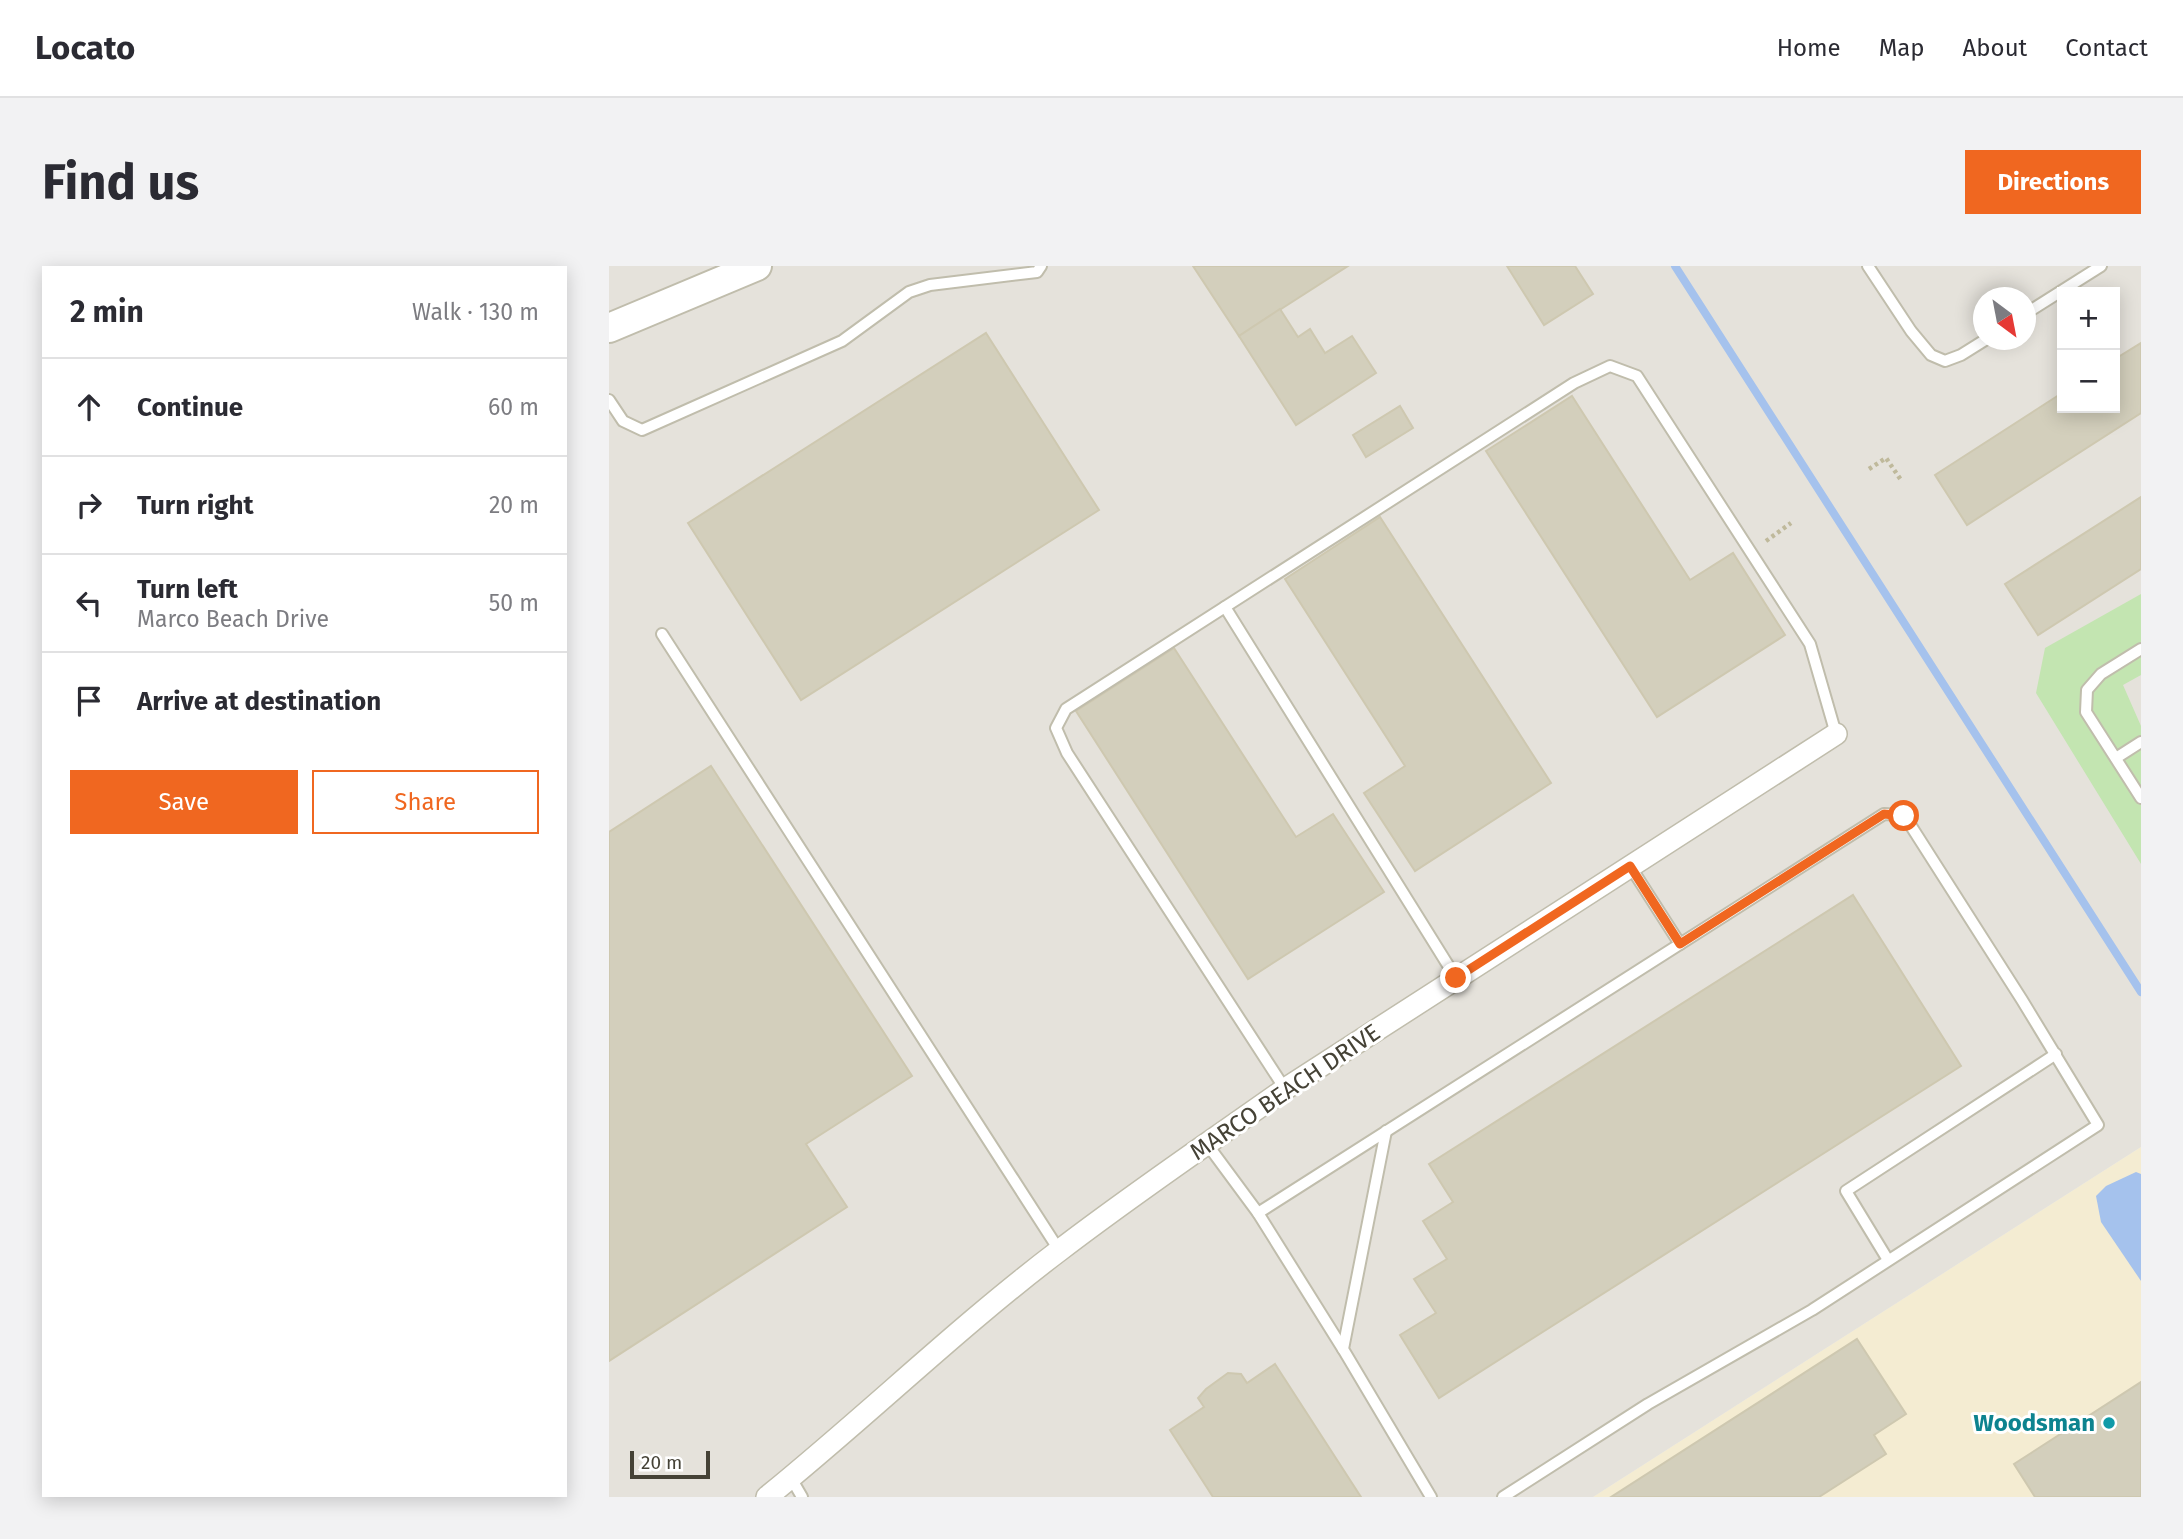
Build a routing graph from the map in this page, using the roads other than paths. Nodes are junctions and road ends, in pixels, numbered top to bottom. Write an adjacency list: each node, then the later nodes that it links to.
1 (757, 266): 6 (street)
2 (1041, 266): 8 (lane)
3 (1868, 266): 7 (lane)
4 (2101, 266): 5 (lane)
5 (2036, 307)
6 (609, 328)
7 (1973, 348)
8 (609, 400)
9 (1226, 607): 12 (lane); 18 (lane); 20 (lane)
10 (662, 634): 24 (lane)
11 (2141, 649): 14 (lane)
12 (1836, 734): 16 (street, MARCO BEACH DRIVE)
13 (2141, 742): 14 (lane)
14 (2116, 758): 15 (lane)
15 (2141, 798)
16 (1630, 866): 17 (lane); 18 (street, MARCO BEACH DRIVE)
17 (1680, 944): 19 (lane); 21 (lane)
18 (1456, 978): 20 (street, MARCO BEACH DRIVE)
19 (2056, 1055): 25 (lane); 25 (lane)
20 (1285, 1089): 22 (street, MARCO BEACH DRIVE)
21 (1386, 1131): 23 (lane); 26 (lane)
22 (1207, 1144): 23 (lane); 24 (street, MARCO BEACH DRIVE)
23 (1258, 1213): 26 (lane)
24 (1059, 1250): 27 (street, MARCO BEACH DRIVE)
25 (1888, 1260): 31 (lane)
26 (1343, 1349): 30 (lane)
27 (791, 1478): 28 (street, MARCO BEACH DRIVE); 29 (lane)
28 (767, 1497)
29 (802, 1497)
30 (1431, 1497)
31 (1503, 1497)

